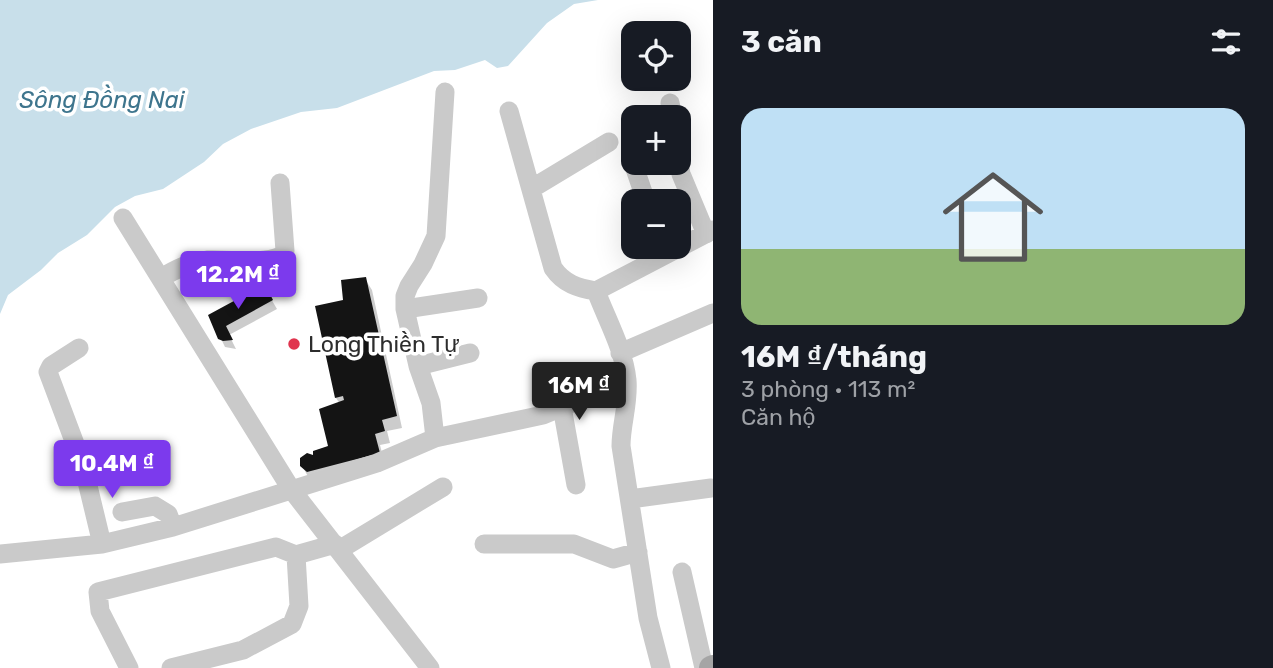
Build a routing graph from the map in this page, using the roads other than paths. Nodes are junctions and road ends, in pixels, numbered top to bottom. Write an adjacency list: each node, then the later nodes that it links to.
1 (445, 92): 14 (street)
2 (509, 111): 6 (street)
3 (609, 142): 6 (street)
4 (682, 175): 8 (street)
5 (280, 183): 11 (street)
6 (531, 189): 12 (street)
7 (123, 218): 11 (street)
8 (710, 232): 9 (street)
9 (691, 240)
10 (650, 259): 12 (street)
11 (161, 278): 26 (street)
12 (596, 291): 18 (street)
13 (478, 298): 14 (street)
14 (405, 309): 19 (street)
15 (713, 313): 18 (street)
16 (79, 348): 30 (street)
17 (470, 353): 19 (street)
18 (620, 353): 20 (street)
19 (418, 366): 22 (street)
20 (626, 380): 21 (street); 27 (street)
21 (562, 407): 22 (street); 23 (street)
22 (436, 438): 26 (street)
23 (576, 485)
24 (443, 487): 32 (street)
25 (711, 488): 27 (street)
26 (292, 489): 29 (street); 32 (street)
27 (630, 499): 33 (street)
28 (122, 512): 29 (street)
29 (173, 527): 30 (street)
30 (102, 544): 34 (street)
31 (484, 544): 33 (street)
32 (337, 547): 35 (street); 39 (street)
33 (638, 552): 40 (street)
34 (0, 554)
35 (296, 555): 37 (street); 38 (street)
36 (682, 572): 41 (street)
37 (129, 668)
38 (171, 668)
39 (430, 668)
40 (662, 668)
41 (704, 668)

